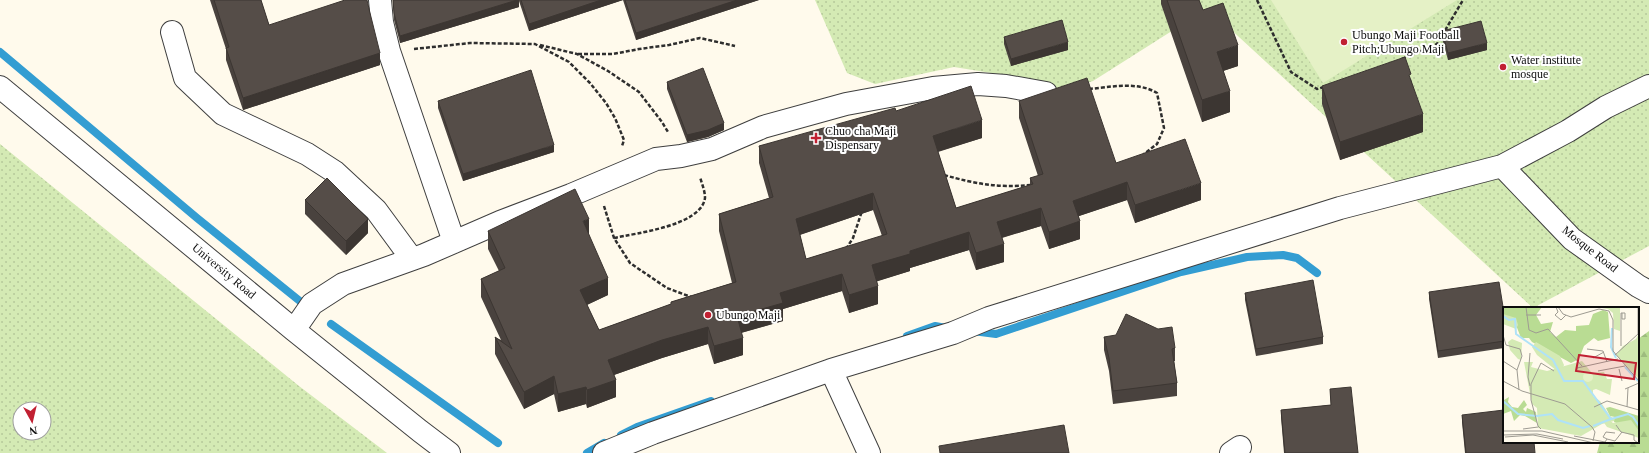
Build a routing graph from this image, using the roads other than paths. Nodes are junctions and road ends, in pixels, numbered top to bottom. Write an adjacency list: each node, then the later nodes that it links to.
1 (380, 0): 7 (street)
2 (172, 32): 8 (street)
3 (1649, 86): 6 (street)
4 (0, 87): 10 (street, University Road)
5 (1046, 94): 7 (street)
6 (1502, 166): 9 (street, Mosque Road); 11 (street)
7 (454, 242): 8 (street)
8 (412, 259): 10 (street)
9 (1649, 292)
10 (294, 330): 12 (street, University Road)
11 (831, 370): 13 (street); 14 (street)
12 (449, 453)
13 (604, 453)
14 (869, 453)

